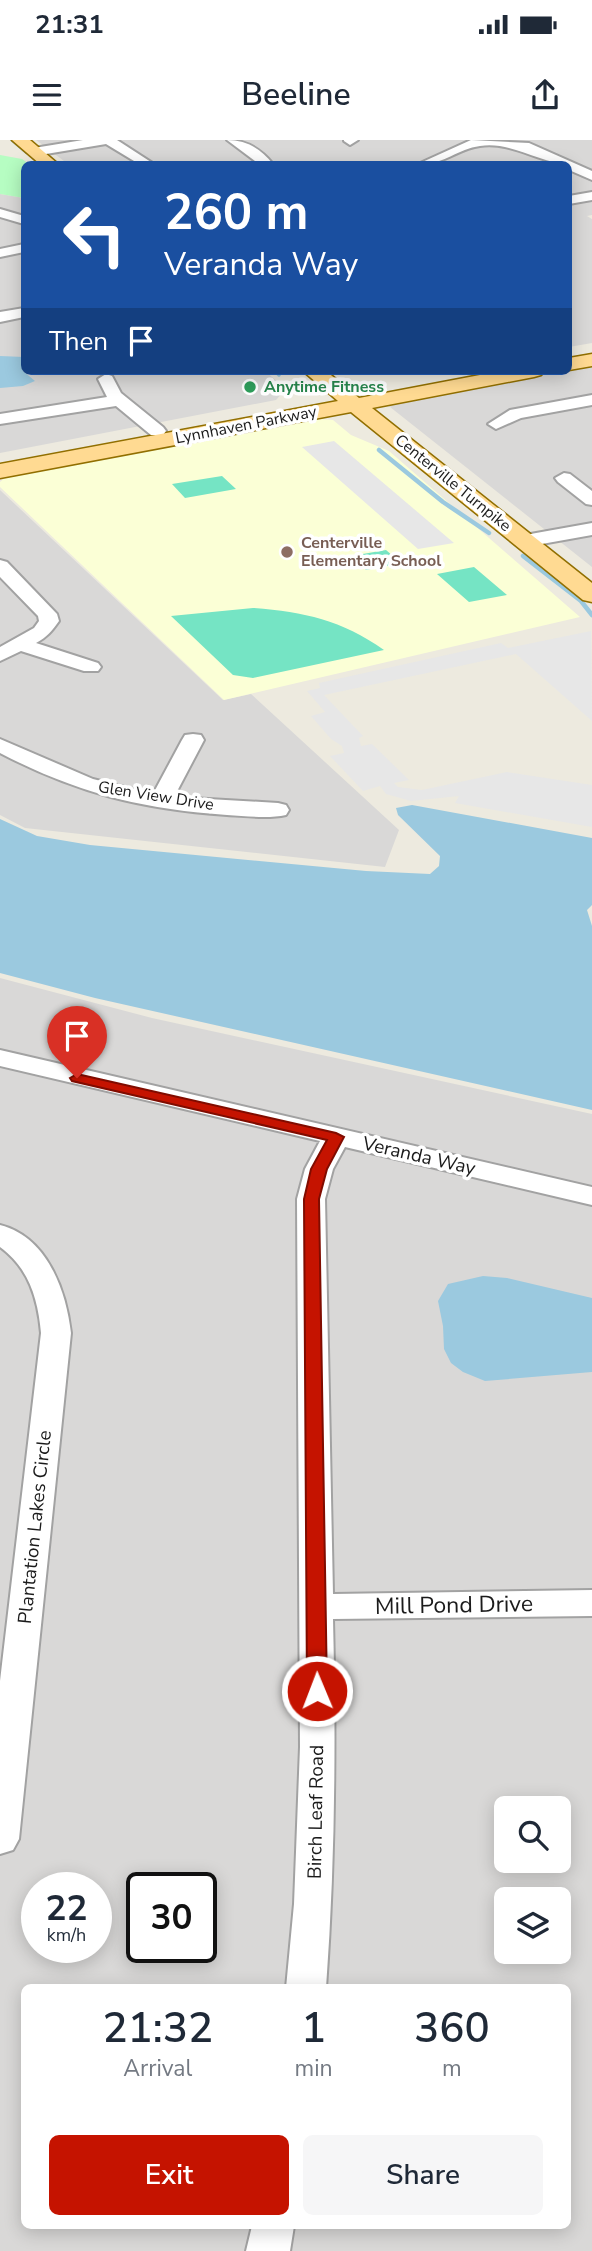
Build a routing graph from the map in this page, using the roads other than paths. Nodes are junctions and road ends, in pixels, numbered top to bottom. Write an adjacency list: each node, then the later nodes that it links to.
1 (87, 140): 6 (street)
2 (107, 140): 5 (street); 9 (street)
3 (233, 140): 10 (street)
4 (481, 141): 11 (street); 12 (street)
5 (69, 147): 6 (street); 8 (main road)
6 (35, 149): 7 (main road)
7 (55, 161)
8 (59, 161)
9 (142, 161)
10 (263, 161)
11 (432, 161)
12 (559, 161)
13 (572, 167): 14 (street)
14 (592, 176)
15 (592, 197): 16 (street)
16 (572, 200)
17 (0, 213): 18 (street)
18 (21, 219)
19 (21, 249): 20 (street)
20 (0, 253)
21 (21, 314): 22 (street)
22 (0, 317)
23 (592, 351): 24 (main road)
24 (572, 354)
25 (592, 360): 26 (main road)
26 (572, 364)
27 (106, 375): 31 (street)
28 (318, 375): 32 (main road, Centerville Turnpike)
29 (457, 375): 32 (main road, Lynnhaven Parkway)
30 (508, 375): 32 (main road, Lynnhaven Parkway)
31 (120, 400): 34 (street); 38 (street)
32 (348, 400): 38 (main road, Lynnhaven Parkway); 40 (main road, Lynnhaven Parkway); 44 (main road, Centerville Turnpike)
33 (592, 400): 36 (street)
34 (97, 404): 35 (street); 37 (street)
35 (0, 419)
36 (496, 424)
37 (0, 426)
38 (157, 432): 39 (main road, Lynnhaven Parkway)
39 (0, 462)
40 (0, 471)
41 (564, 478): 42 (street)
42 (592, 499)
43 (592, 529): 44 (street)
44 (525, 541): 46 (main road, Centerville Turnpike)
45 (3, 572): 47 (street)
46 (592, 595)
47 (19, 643): 48 (street); 49 (street)
48 (0, 655)
49 (91, 667)
50 (193, 740): 52 (street)
51 (0, 745): 52 (street, Glen View Drive)
52 (160, 800): 53 (street, Glen View Drive)
53 (278, 810)
54 (0, 1058): 55 (street, Veranda Way)
55 (336, 1137): 56 (street, Veranda Way); 59 (street, Birch Leaf Road)
56 (592, 1196)
57 (0, 1234): 60 (street, Plantation Lakes Circle)
58 (592, 1603): 59 (street, Mill Pond Drive)
59 (315, 1607): 61 (street, Birch Leaf Road)
60 (0, 1839)
61 (306, 1984)
62 (272, 2229): 63 (street)
63 (268, 2251)

